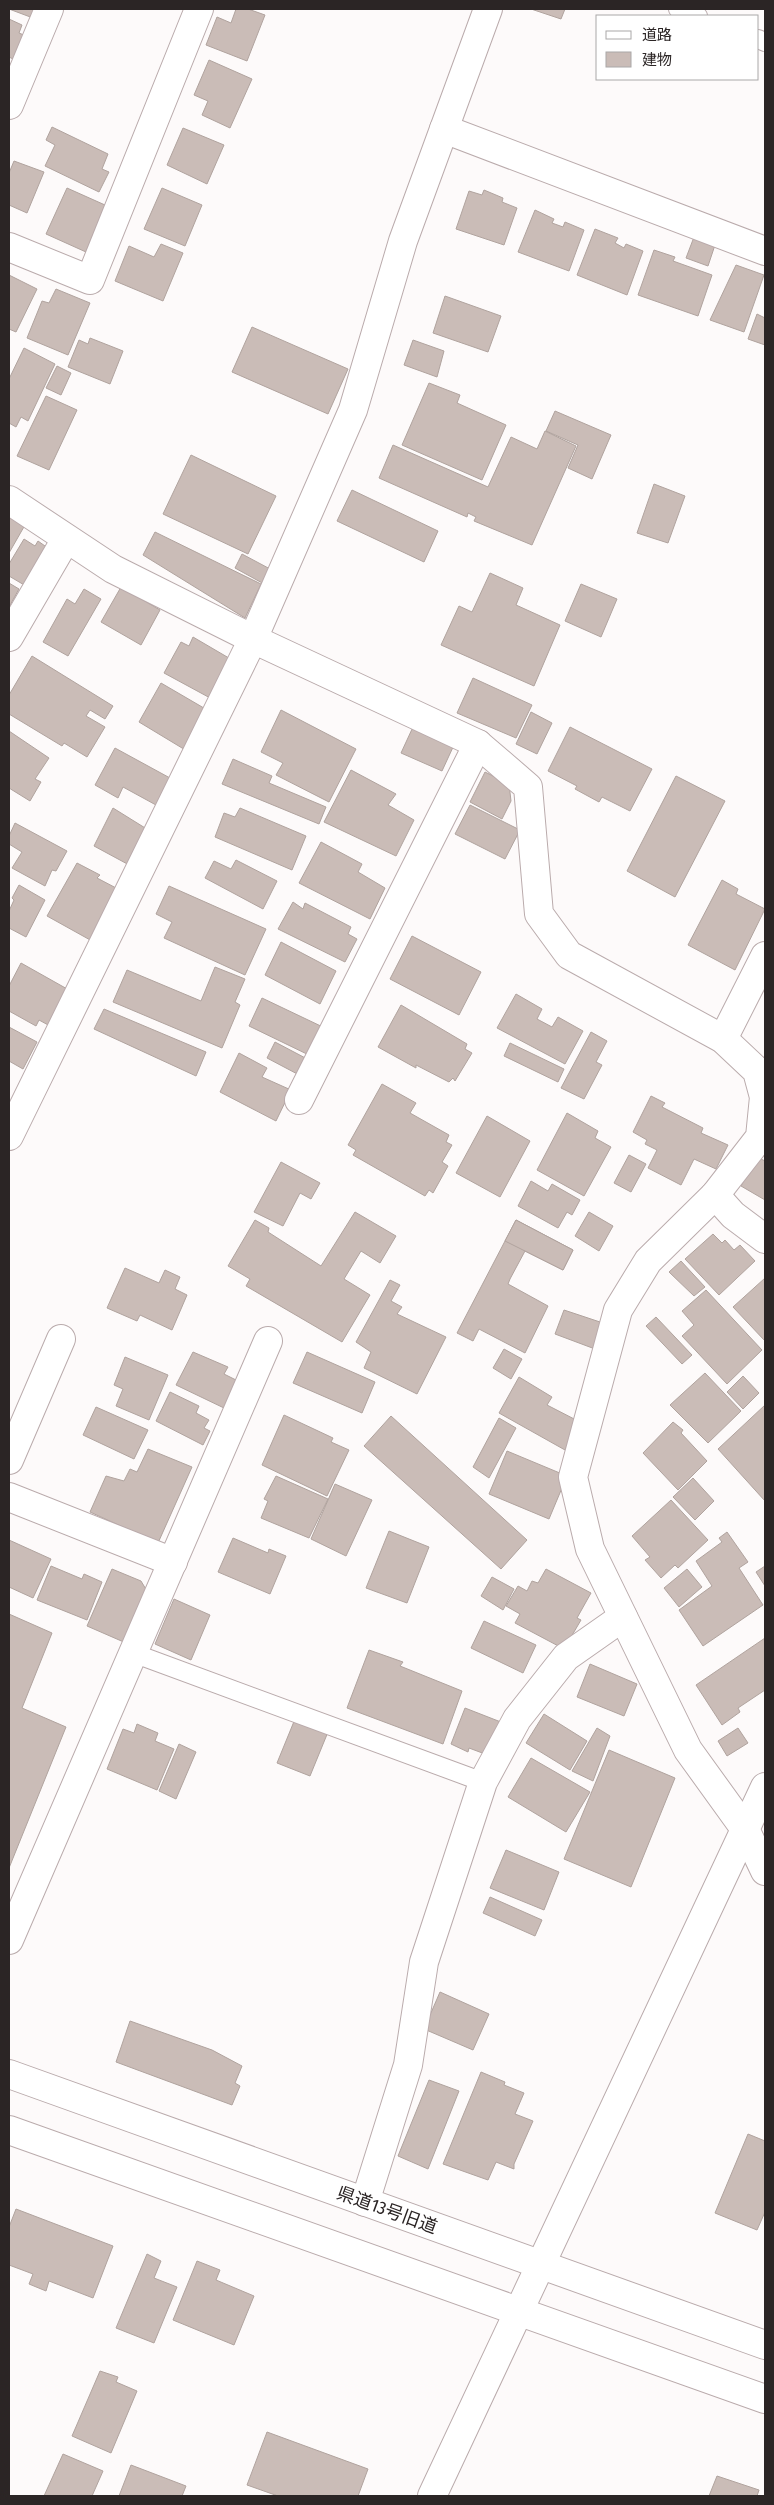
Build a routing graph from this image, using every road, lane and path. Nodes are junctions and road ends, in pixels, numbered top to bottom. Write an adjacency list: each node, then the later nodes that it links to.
1 (49, 9): 6 (street)
2 (199, 9): 8 (street)
3 (488, 9): 7 (street)
4 (678, 9): 5 (lane)
5 (695, 15)
6 (9, 105)
7 (444, 129): 9 (street); 13 (street)
8 (9, 247)
9 (765, 250)
10 (9, 500): 11 (street)
11 (66, 539): 12 (street); 13 (street)
12 (9, 637)
13 (253, 639): 14 (street); 19 (street)
14 (478, 744): 16 (street); 18 (street)
15 (765, 956): 16 (street)
16 (723, 1039): 17 (street)
17 (765, 1096): 20 (street)
18 (299, 1100)
19 (9, 1136)
20 (715, 1195): 21 (street); 27 (street)
21 (765, 1239)
22 (61, 1339): 24 (street)
23 (268, 1341): 26 (street)
24 (9, 1460)
25 (9, 1498): 26 (street)
26 (173, 1562): 28 (street)
27 (623, 1617): 29 (street); 31 (street)
28 (133, 1653): 29 (lane); 33 (street)
29 (483, 1782): 36 (street)
30 (765, 1787): 31 (street)
31 (745, 1829): 32 (street); 37 (street)
32 (765, 1871)
33 (9, 1940)
34 (9, 2074): 36 (street, 県道13号旧道)
35 (9, 2130): 38 (street)
36 (364, 2202): 37 (street, 県道13号旧道)
37 (540, 2265): 38 (street); 39 (street, 県道13号旧道)
38 (519, 2312): 40 (street); 41 (street)
39 (765, 2346)
40 (765, 2399)
41 (432, 2496)

